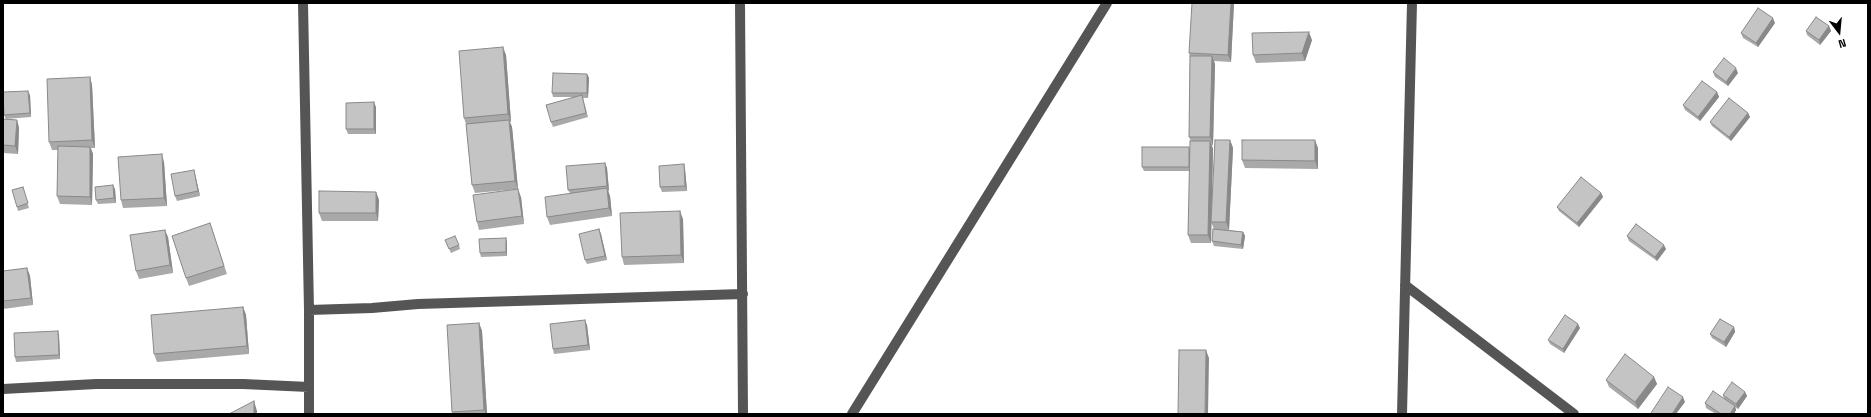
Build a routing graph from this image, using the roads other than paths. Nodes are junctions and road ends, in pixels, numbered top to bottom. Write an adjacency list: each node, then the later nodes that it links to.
1 (303, 3): 7 (street)
2 (740, 3): 6 (street)
3 (1107, 3): 12 (street)
4 (1412, 3): 5 (street)
5 (1405, 285): 13 (street); 14 (street)
6 (743, 294): 7 (street); 11 (street)
7 (309, 310): 8 (street)
8 (309, 387): 9 (street); 10 (street)
9 (3, 389)
10 (309, 414)
11 (744, 414)
12 (852, 414)
13 (1402, 414)
14 (1574, 414)

